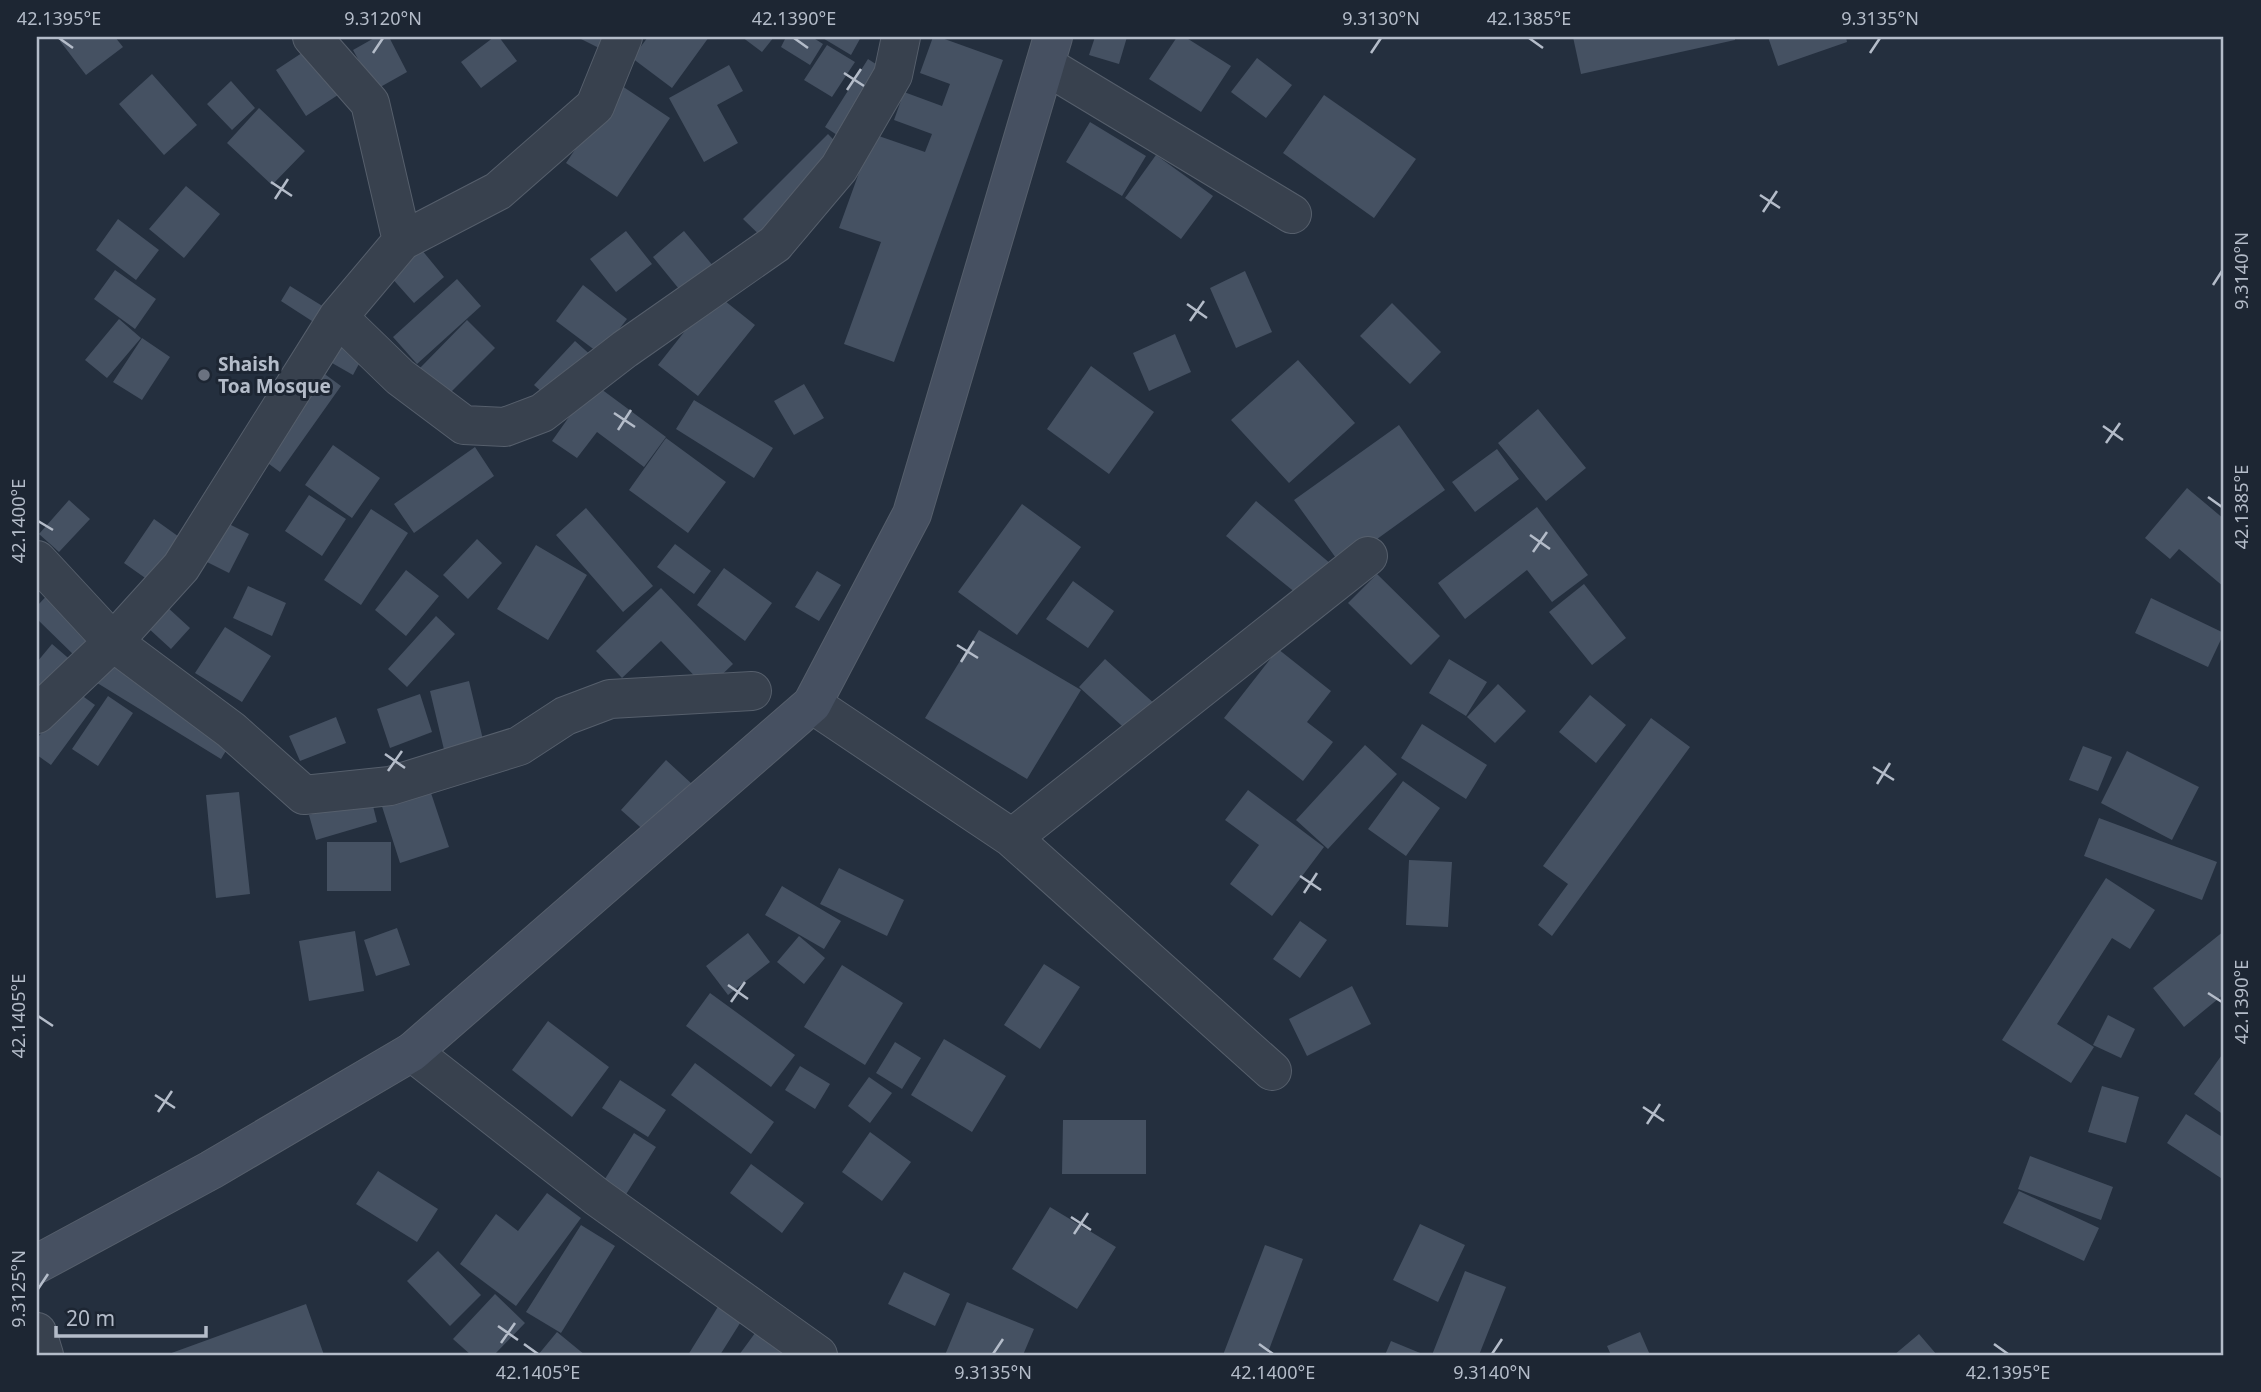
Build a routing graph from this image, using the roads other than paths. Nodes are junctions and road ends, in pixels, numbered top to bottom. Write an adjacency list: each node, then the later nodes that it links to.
1 (312, 37): 6 (street)
2 (623, 37): 6 (street)
3 (901, 37): 7 (street)
4 (1049, 51): 5 (street); 12 (street)
5 (1292, 214)
6 (402, 241): 7 (street)
7 (338, 317): 10 (street)
8 (1368, 556): 14 (street)
9 (37, 560): 10 (street)
10 (113, 642): 11 (street); 13 (street)
11 (752, 691)
12 (812, 704): 14 (street); 15 (street)
13 (37, 714)
14 (1012, 838): 16 (street)
15 (412, 1052): 17 (street); 20 (street)
16 (1272, 1071)
17 (37, 1264)
18 (37, 1332): 19 (street)
19 (44, 1355)
20 (818, 1355)

